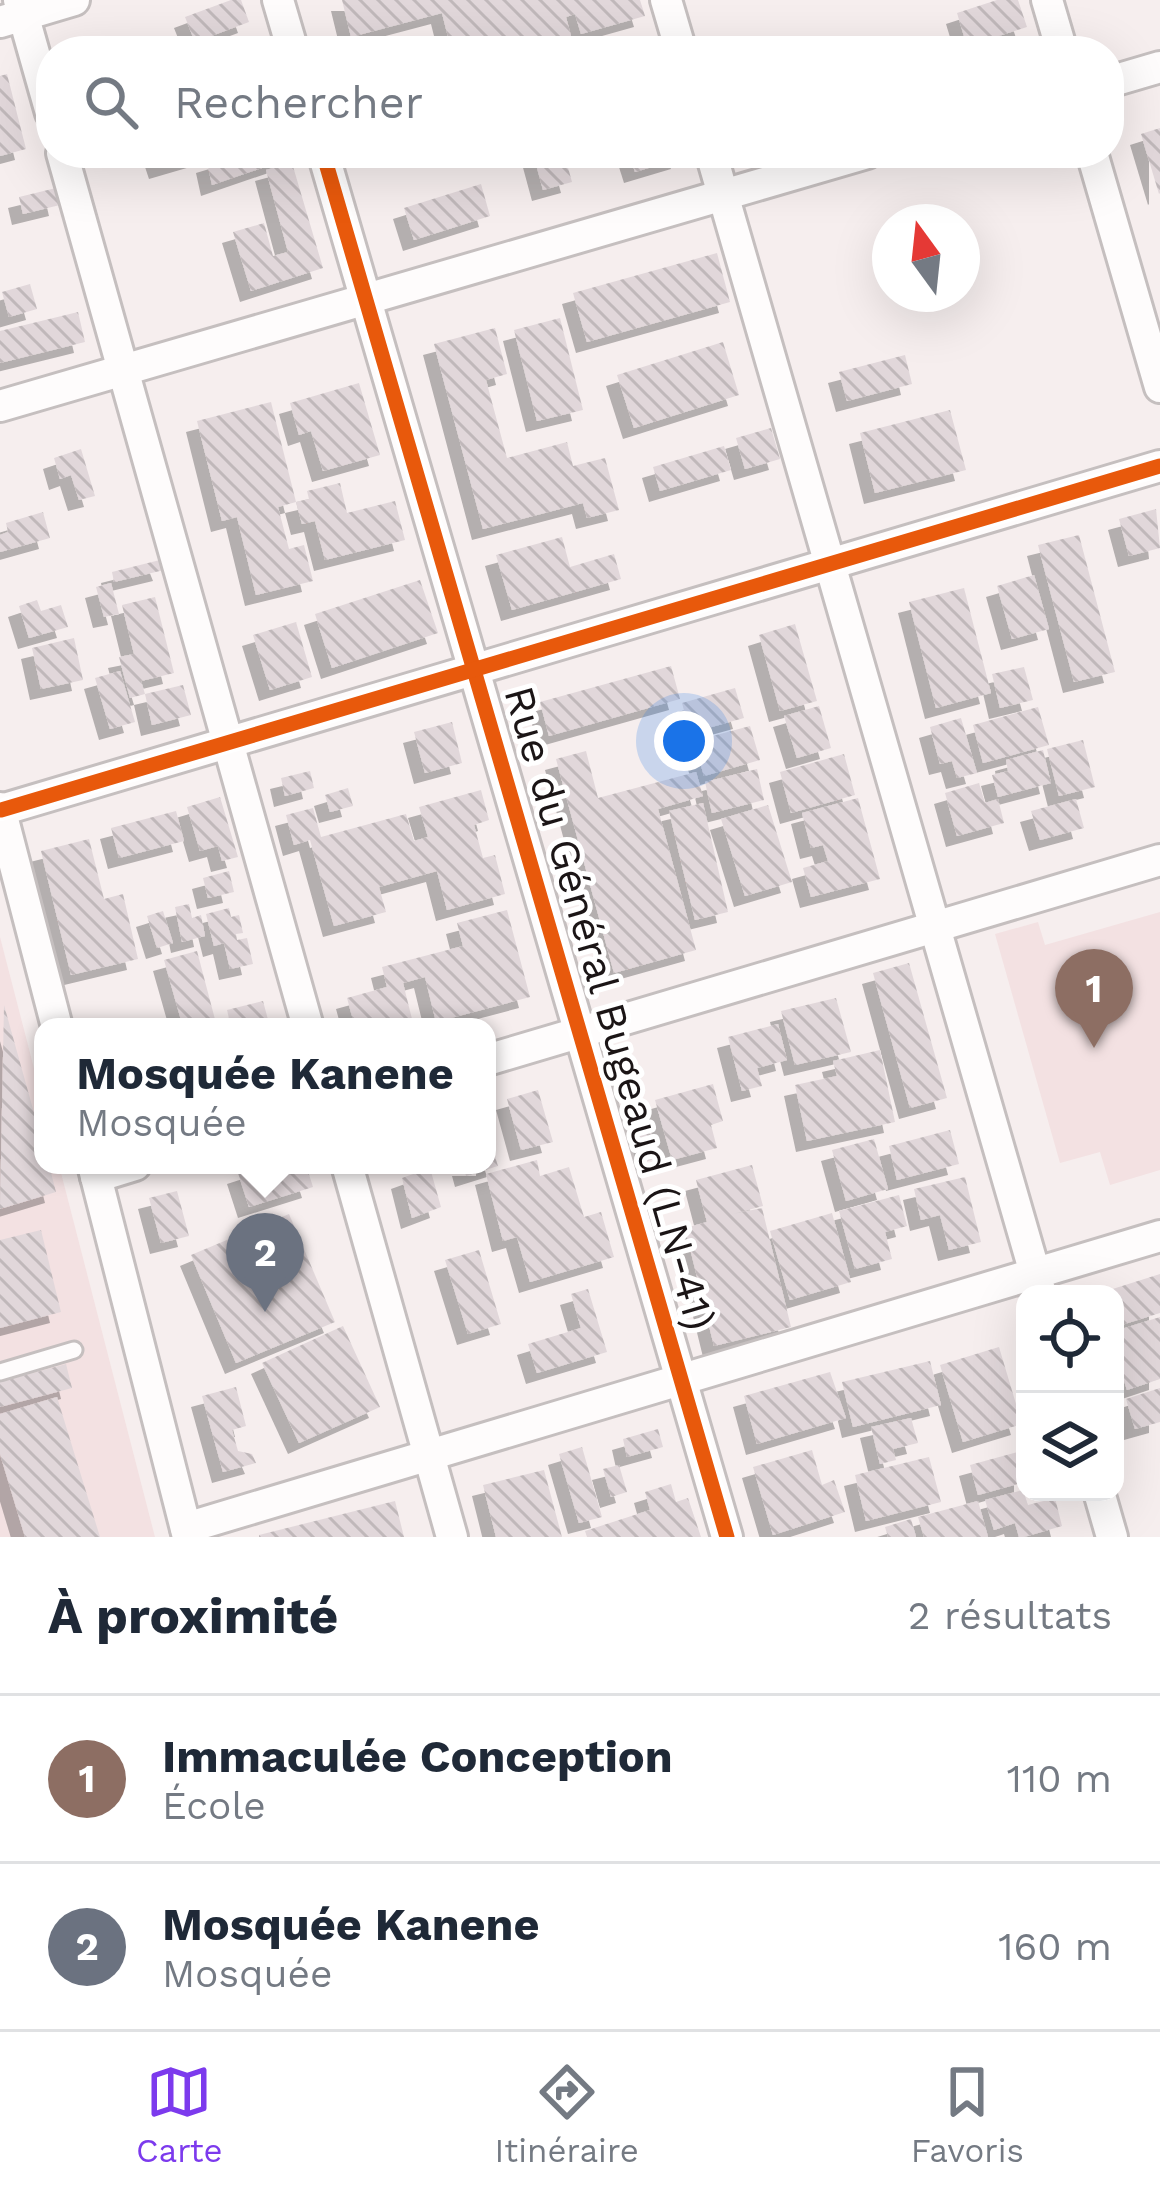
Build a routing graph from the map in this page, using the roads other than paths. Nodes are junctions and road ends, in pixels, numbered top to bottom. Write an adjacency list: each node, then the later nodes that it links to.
1 (74, 0): 5 (street)
2 (278, 0): 6 (street)
3 (666, 0): 7 (street)
4 (1047, 0): 8 (street)
5 (14, 12): 10 (street)
6 (289, 36)
7 (677, 36)
8 (1058, 36)
9 (1160, 68): 11 (street)
10 (36, 72)
11 (1124, 78)
12 (66, 168): 19 (street)
13 (327, 168): 18 (street, Rue du Général Bugeaud (LN-41))
14 (715, 168): 17 (street)
15 (816, 168): 17 (street)
16 (1096, 168): 20 (street)
17 (723, 195): 18 (street); 23 (street)
18 (366, 299): 19 (street); 24 (street, Rue du Général Bugeaud (LN-41))
19 (123, 370): 21 (street); 25 (street)
20 (1160, 387)
21 (0, 406)
22 (1160, 466): 23 (street)
23 (830, 564): 24 (street); 28 (street)
24 (474, 670): 25 (street); 31 (street, Rue du Général Bugeaud (LN-41))
25 (228, 742): 26 (street); 30 (street)
26 (0, 809): 29 (street)
27 (1160, 860): 28 (street)
28 (935, 927): 31 (street); 36 (street)
29 (55, 1018)
30 (305, 1018)
31 (580, 1032): 32 (street); 39 (street, Rue du Général Bugeaud (LN-41))
32 (496, 1057)
33 (95, 1174): 42 (street)
34 (350, 1174): 40 (street)
35 (1160, 1237): 36 (street)
36 (1038, 1284): 39 (street)
37 (74, 1350): 38 (lane)
38 (0, 1372)
39 (681, 1380): 40 (street); 44 (street, Rue du Général Bugeaud (LN-41))
40 (429, 1456): 42 (street); 43 (street)
41 (1102, 1501): 45 (street)
42 (187, 1533)
43 (452, 1537)
44 (727, 1537)
45 (1112, 1537)

